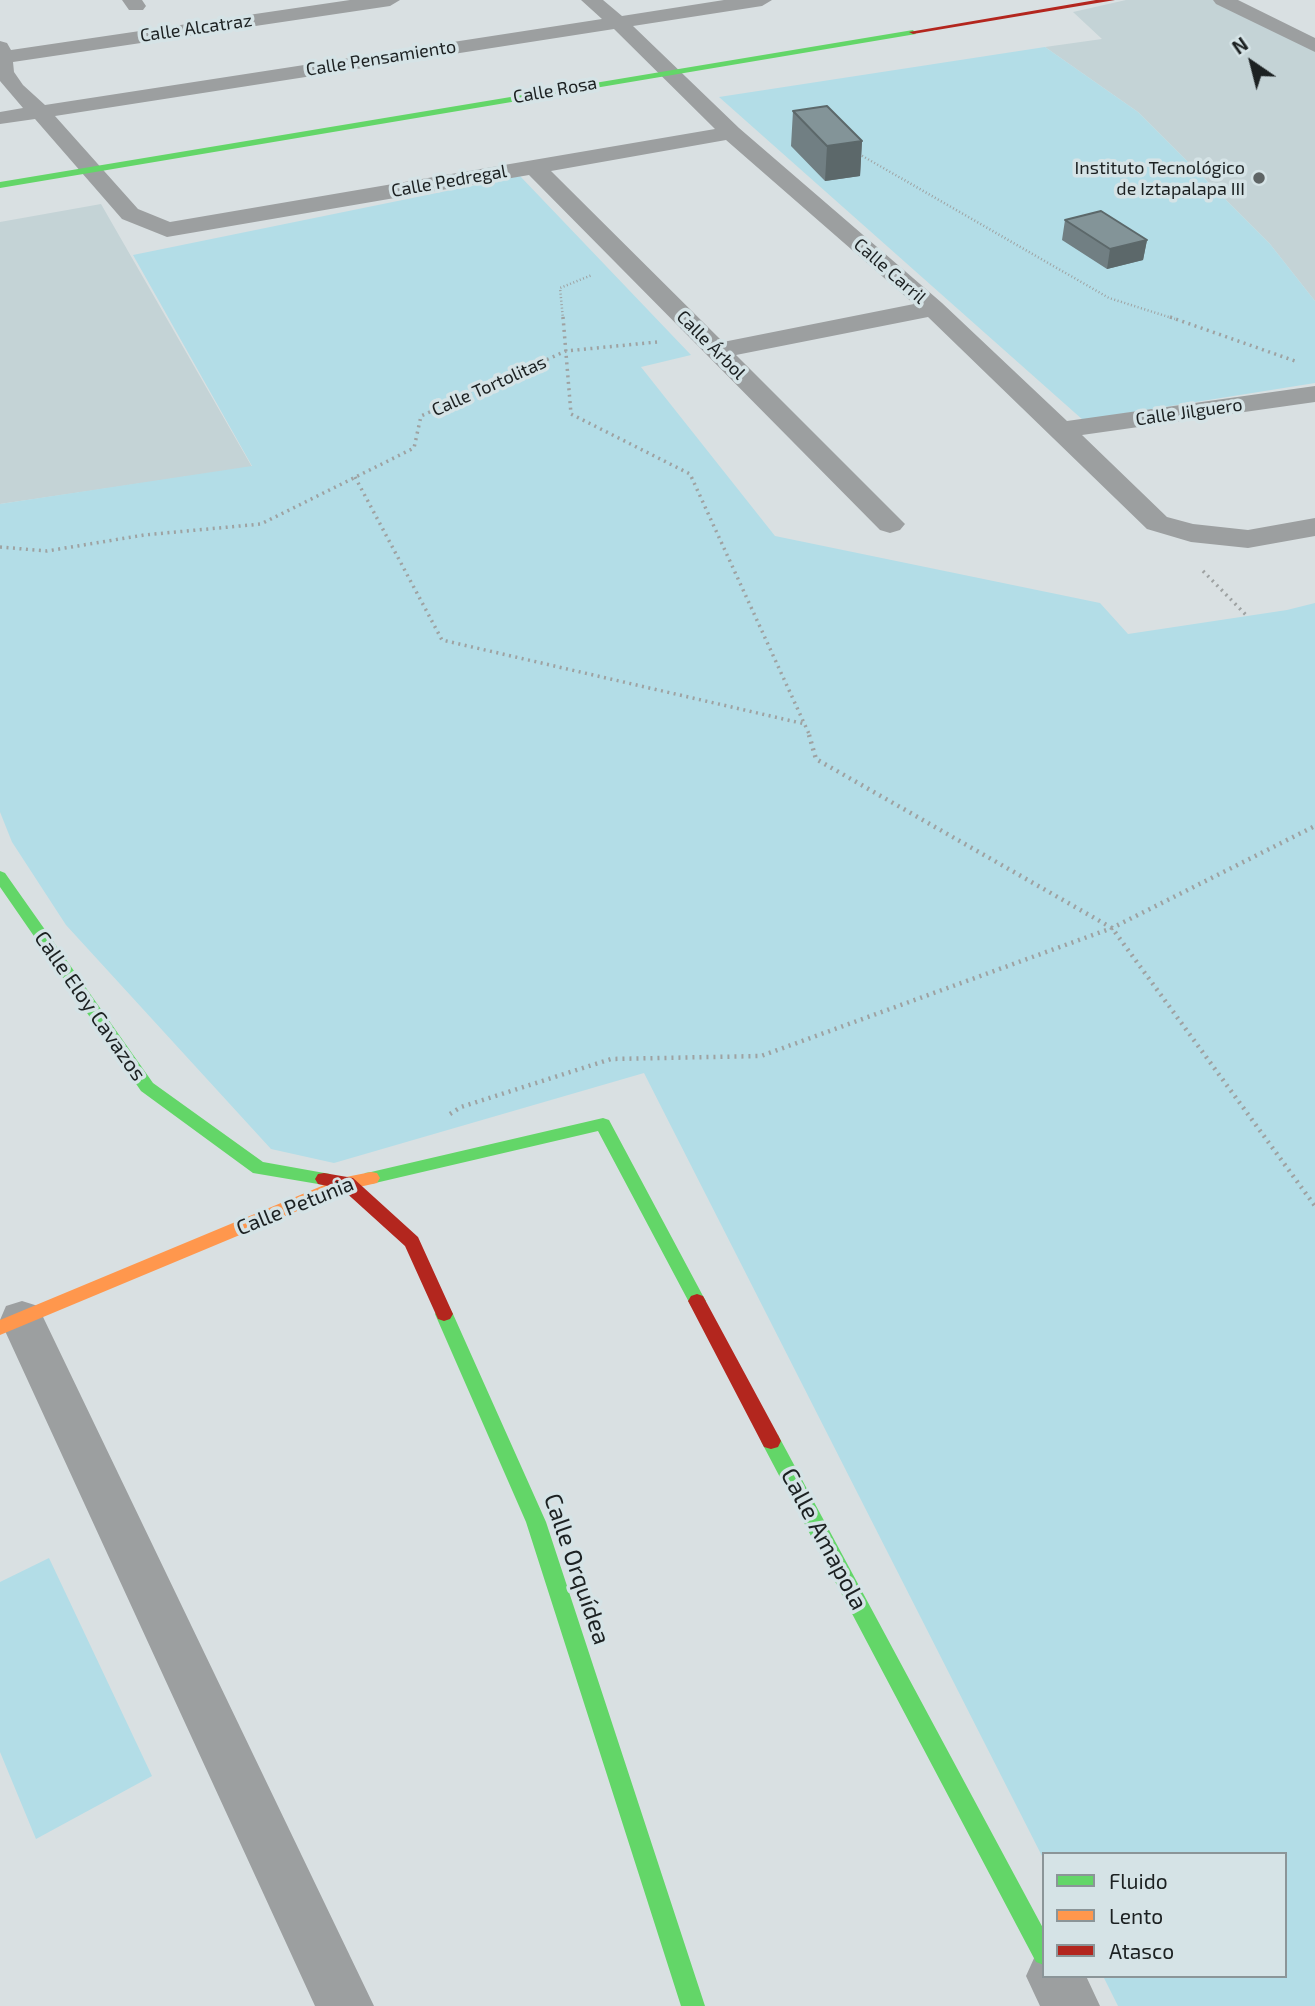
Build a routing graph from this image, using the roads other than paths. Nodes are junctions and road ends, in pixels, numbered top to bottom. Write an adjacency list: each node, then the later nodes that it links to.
1 (390, 0): 9 (street, Calle Alcatraz)
2 (591, 0): 7 (street, Calle Carril)
3 (762, 0): 7 (street, Calle Pensamiento)
4 (1111, 0): 6 (street, Calle Rosa)
5 (1223, 0): 8 (street)
6 (1075, 3): 10 (street, Calle Rosa)
7 (618, 22): 10 (street, Calle Carril); 11 (street, Calle Pensamiento)
8 (1315, 46)
9 (1, 52): 11 (street)
10 (666, 71): 13 (street, Calle Carril); 15 (street, Calle Rosa)
11 (40, 112): 12 (street, Calle Pensamiento); 15 (street)
12 (0, 118)
13 (731, 133): 14 (street, Calle Pedregal); 17 (street, Calle Carril)
14 (533, 166): 15 (street, Calle Pedregal); 18 (street, Calle Árbol)
15 (91, 169): 16 (street, Calle Rosa)
16 (0, 185)
17 (933, 308): 18 (street); 20 (street, Calle Carril)
18 (717, 351): 21 (street, Calle Árbol)
19 (1315, 394): 20 (street, Calle Jilguero)
20 (1062, 430): 22 (street, Calle Carril)
21 (890, 524)
22 (1315, 527)
23 (0, 876): 25 (street, Calle Eloy Cavazos)
24 (603, 1124): 25 (street, Calle Petunia); 27 (street, Calle Amapola)
25 (347, 1182): 26 (street, Calle Petunia); 30 (street, Calle Orquídea)
26 (11, 1323): 29 (street)
27 (1042, 1950)
28 (1056, 1978): 31 (street)
29 (345, 2006)
30 (693, 2006)
31 (1071, 2006)

